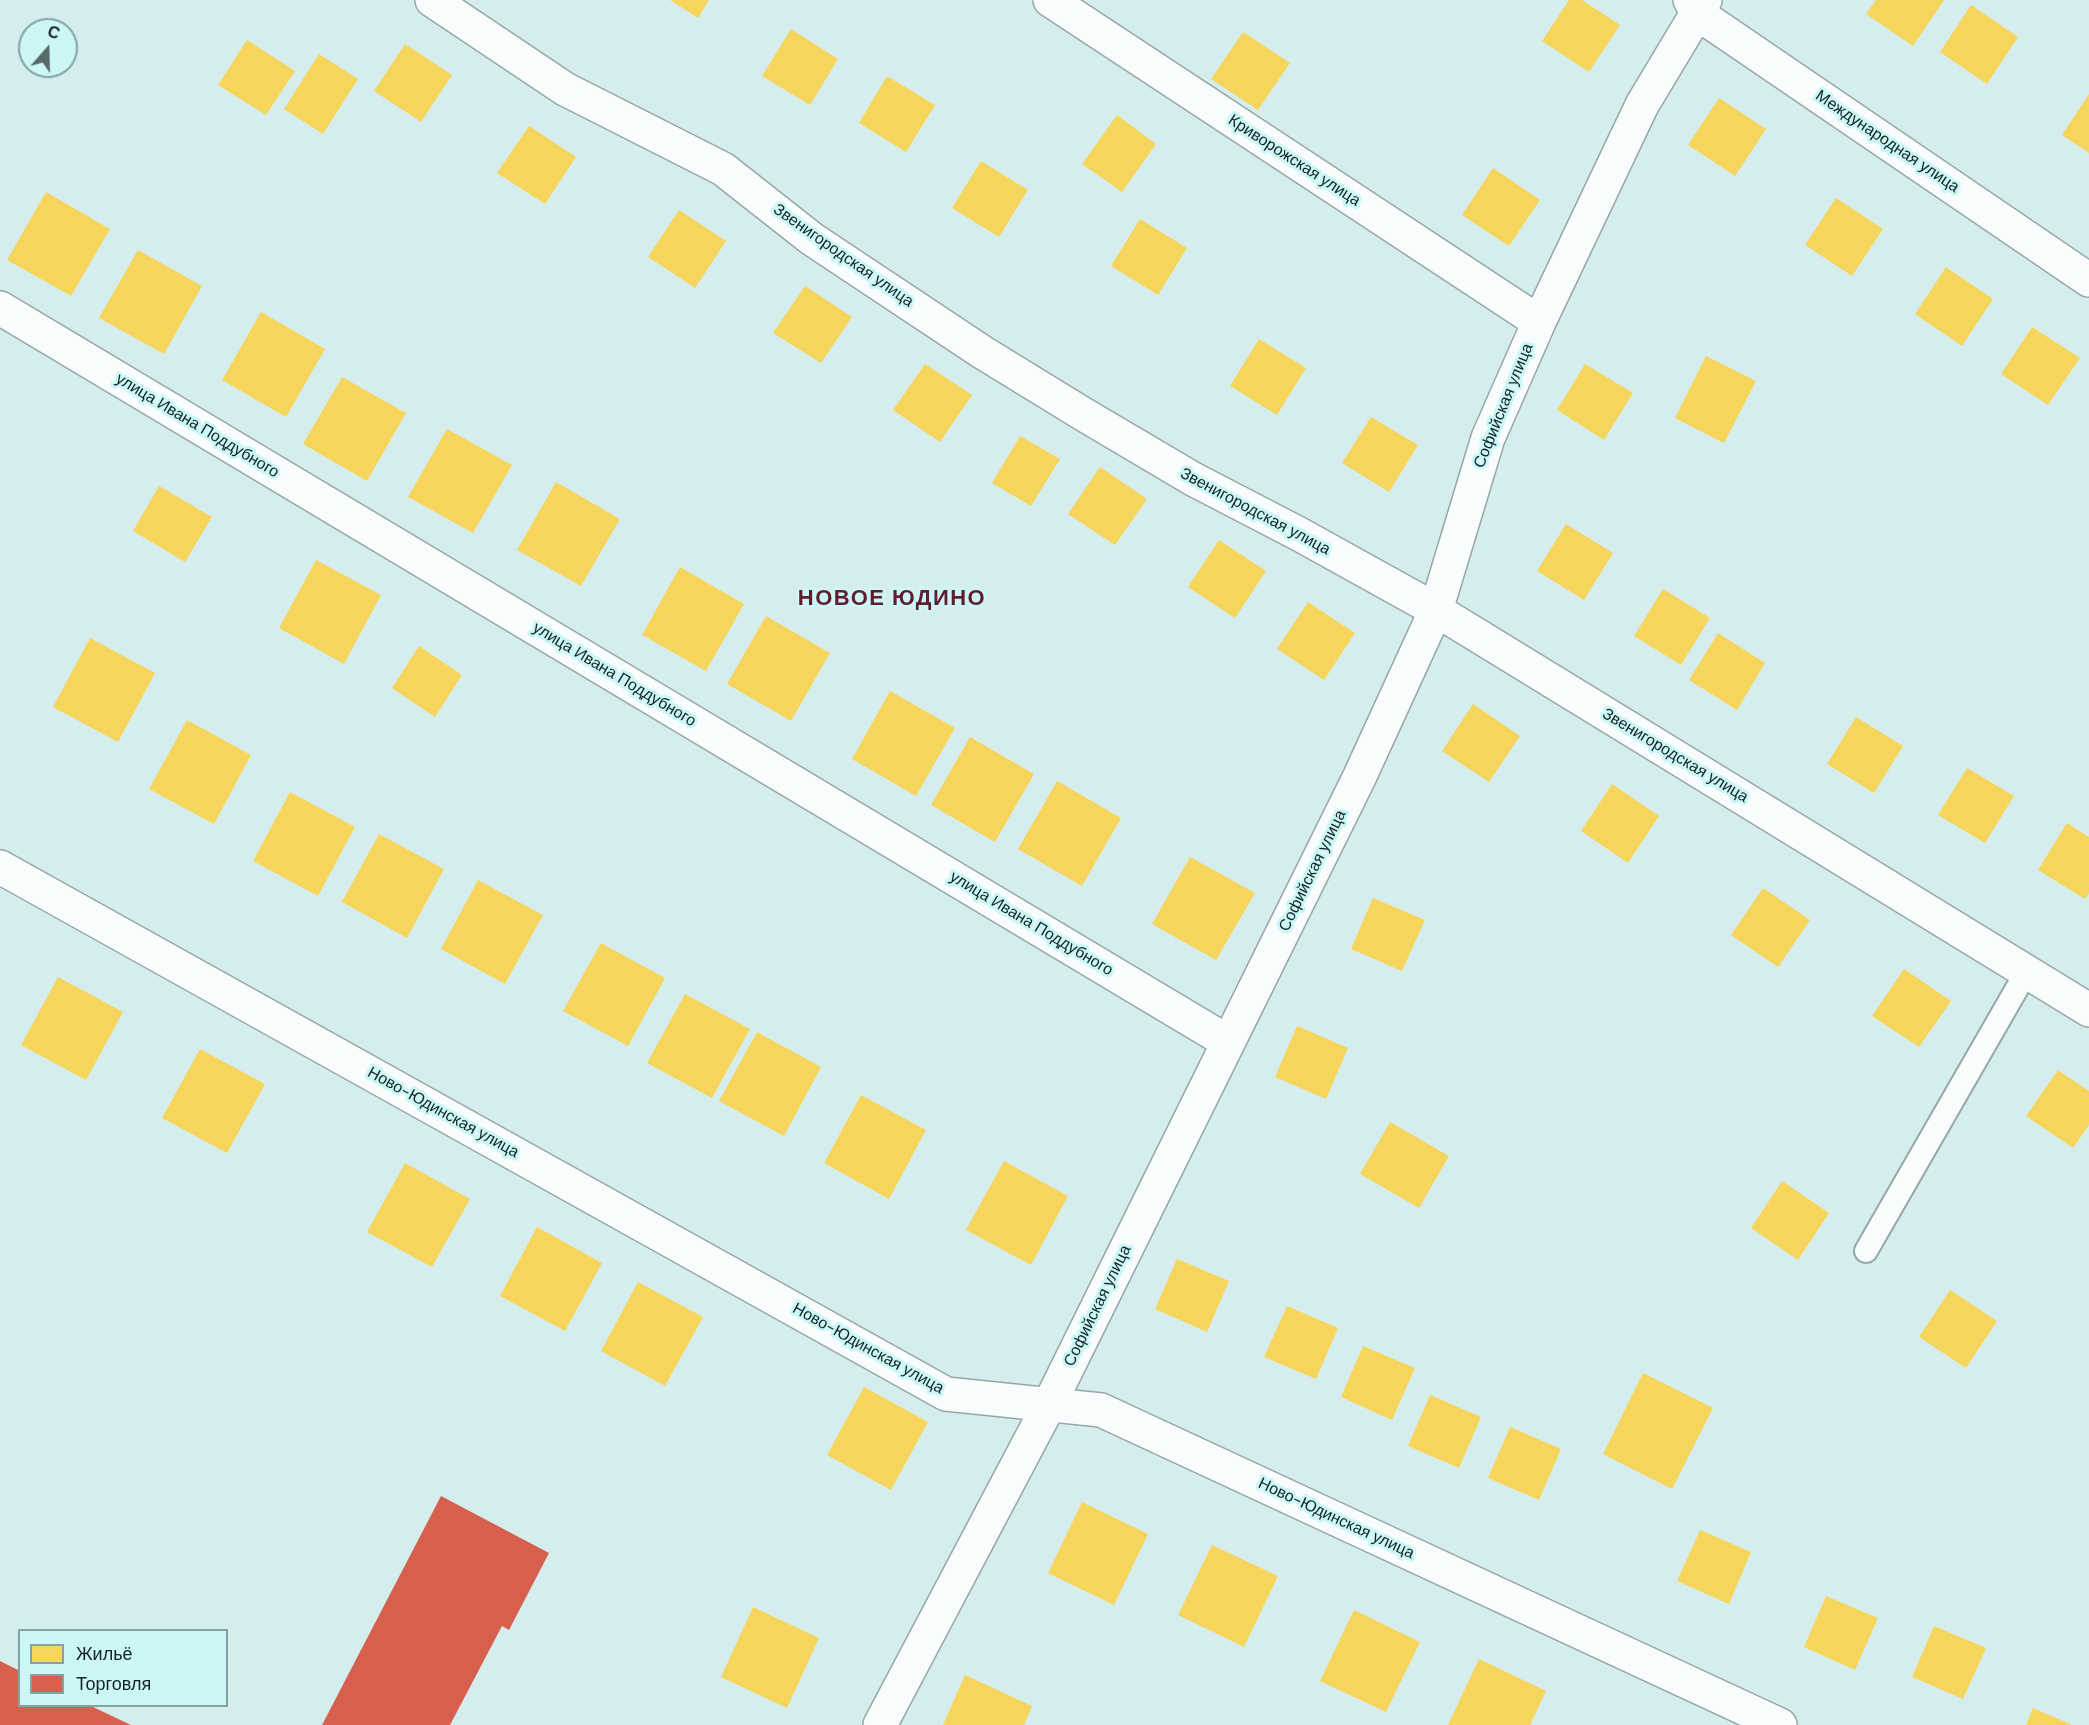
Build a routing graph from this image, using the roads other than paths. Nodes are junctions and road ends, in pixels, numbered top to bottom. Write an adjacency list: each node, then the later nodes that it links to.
1 (432, 0): 7 (street, Звенигородская улица)
2 (1050, 0): 6 (street, Криворожская улица)
3 (1698, 4): 4 (street, Международная улица); 6 (street, Софийская улица)
4 (2089, 280)
5 (0, 308): 11 (street, улица Ивана Поддубного)
6 (1539, 322): 7 (street, Софийская улица)
7 (1436, 610): 9 (street, Звенигородская улица); 11 (street, Софийская улица)
8 (0, 867): 13 (street, Ново-Юдинская улица)
9 (2026, 971): 10 (street, Звенигородская улица); 12 (lane)
10 (2089, 1010)
11 (1228, 1042): 13 (street, Софийская улица)
12 (1866, 1251)
13 (1050, 1403): 14 (street, Софийская улица); 15 (street, Ново-Юдинская улица)
14 (880, 1725)
15 (1780, 1725)

